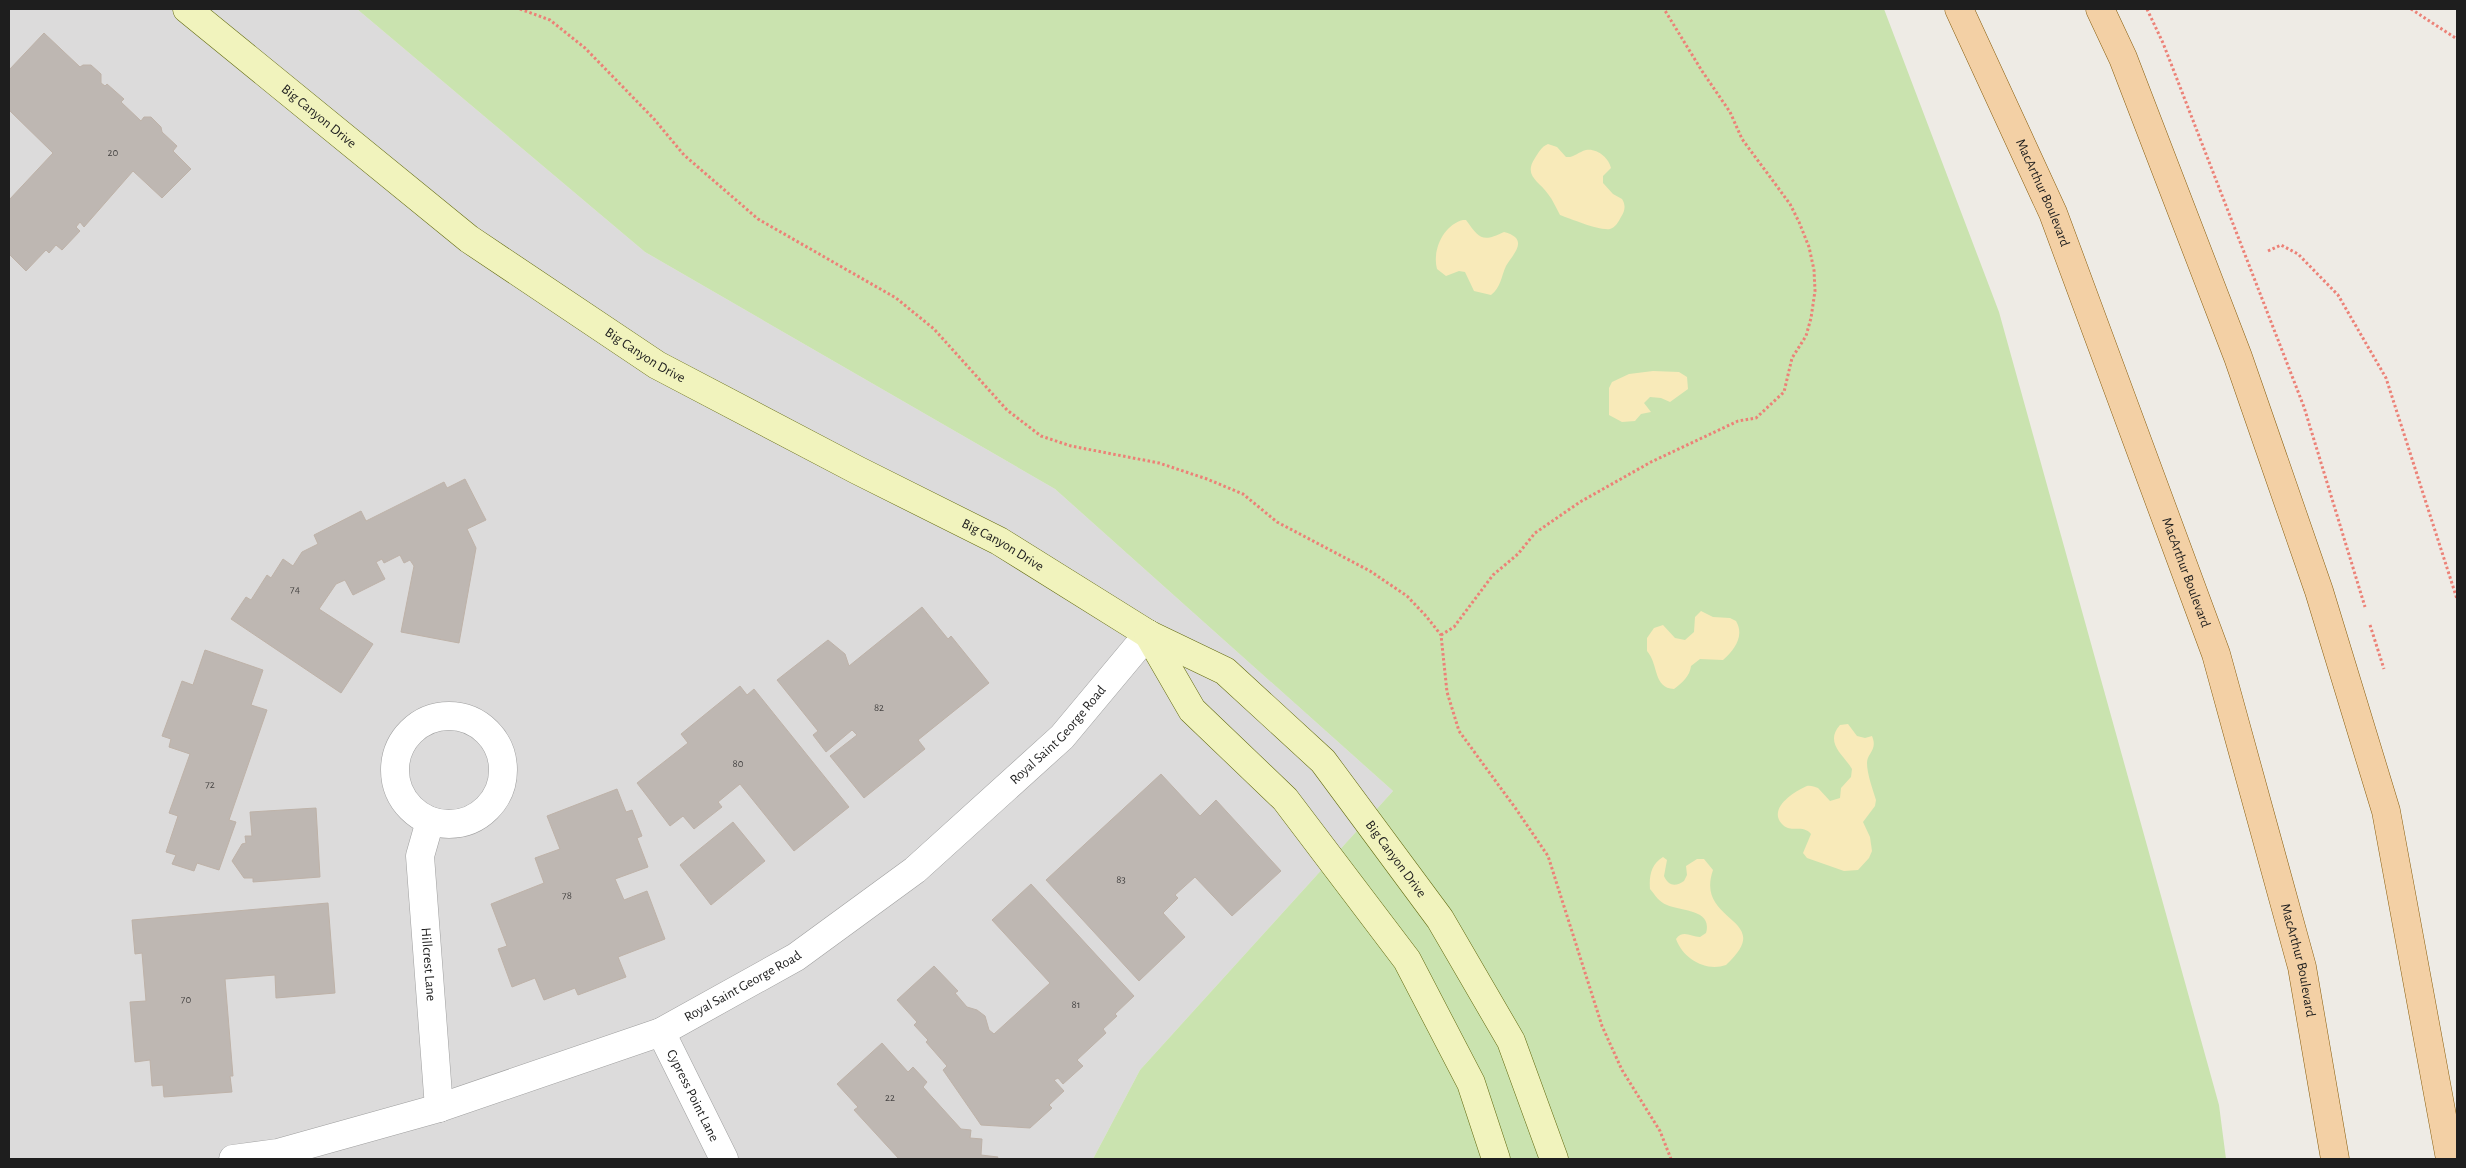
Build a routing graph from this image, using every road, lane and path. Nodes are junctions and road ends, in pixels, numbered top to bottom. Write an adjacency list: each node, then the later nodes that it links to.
1 (187, 9): 12 (street, Big Canyon Drive)
2 (520, 9): 13 (path)
3 (1664, 9): 13 (path)
4 (1959, 9): 22 (main road, MacArthur Boulevard)
5 (2100, 9): 23 (main road)
6 (2147, 9): 11 (path)
7 (2411, 9): 8 (path)
8 (2457, 39)
9 (2268, 251): 10 (path)
10 (2457, 599)
11 (2365, 607)
12 (1148, 634): 15 (street, Royal Saint George Road); 19 (street, Big Canyon Drive); 20 (street, Big Canyon Drive)
13 (1440, 635): 21 (path)
14 (430, 821): 16 (street, Hillcrest Lane)
15 (661, 1032): 16 (street, Royal Saint George Road); 18 (street, Cypress Point Lane)
16 (439, 1108): 17 (street, Royal Saint George Road)
17 (233, 1159)
18 (724, 1159)
19 (1496, 1159)
20 (1554, 1159)
21 (1670, 1159)
22 (2334, 1159)
23 (2450, 1159)

